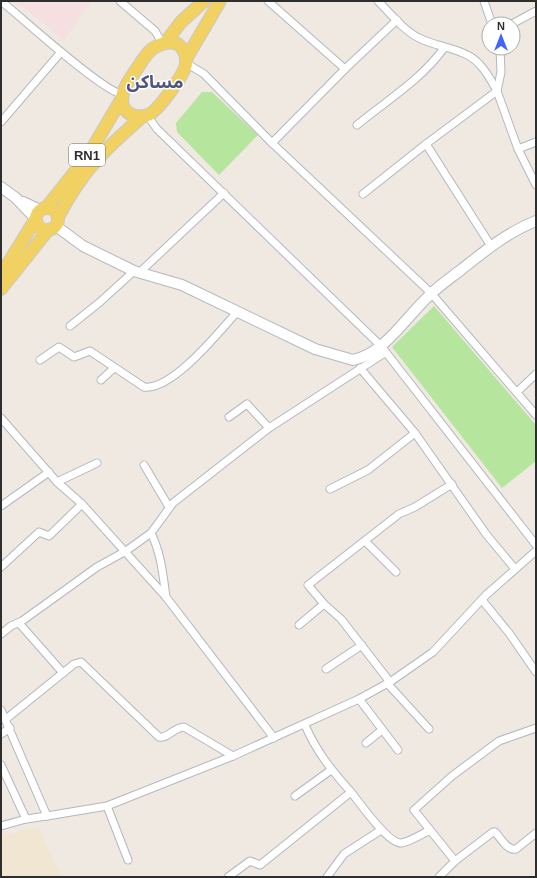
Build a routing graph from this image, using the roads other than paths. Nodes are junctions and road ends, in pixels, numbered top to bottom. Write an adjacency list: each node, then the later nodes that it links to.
1 (3, 1): 14 (street)
2 (120, 1): 12 (street)
3 (204, 1): 12 (main road, RN1)
4 (220, 1): 16 (main road, RN1)
5 (268, 1): 17 (street)
6 (378, 1): 11 (street)
7 (484, 1): 9 (street)
8 (536, 11): 10 (street)
9 (489, 16)
10 (521, 19)
11 (397, 20): 13 (street); 17 (street)
12 (164, 44): 16 (main road); 19 (main road, RN1)
13 (444, 48): 18 (street); 22 (street)
14 (61, 52): 19 (street); 21 (street)
15 (500, 56): 18 (street)
16 (186, 61): 20 (main road, RN1); 24 (street)
17 (345, 69): 24 (street)
18 (497, 91): 25 (street); 26 (street)
19 (122, 96): 20 (main road); 31 (main road, RN1)
20 (145, 116): 29 (street); 33 (main road, RN1)
21 (1, 122)
22 (357, 125)
23 (536, 142): 26 (street)
24 (272, 143): 38 (street)
25 (426, 144): 30 (street); 34 (street)
26 (518, 148): 27 (street)
27 (536, 185)
28 (1, 187): 31 (street)
29 (224, 193): 36 (street); 41 (street)
30 (363, 194)
31 (39, 214): 33 (main road); 33 (main road); 35 (main road, RN1)
32 (536, 221): 34 (street)
33 (54, 224): 36 (street); 37 (main road, RN1)
34 (491, 246): 38 (street)
35 (2, 272)
36 (137, 272): 39 (street); 40 (street)
37 (1, 289)
38 (431, 293): 41 (street); 47 (street)
39 (237, 312): 41 (street); 43 (street)
40 (70, 326)
41 (384, 349): 44 (street); 64 (street)
42 (40, 360): 43 (street)
43 (114, 368): 46 (street)
44 (360, 368): 51 (street); 52 (street)
45 (536, 374): 47 (street)
46 (101, 380)
47 (517, 392): 48 (street)
48 (536, 415)
49 (229, 417): 51 (street)
50 (1, 418): 55 (street)
51 (269, 428): 61 (street)
52 (416, 433): 57 (street); 58 (street)
53 (97, 462): 56 (street)
54 (144, 465): 61 (street)
55 (49, 472): 56 (street); 60 (street)
56 (57, 482): 59 (street)
57 (452, 484): 63 (street); 68 (street)
58 (330, 490)
59 (82, 504): 65 (street); 67 (street)
60 (1, 506)
61 (169, 507): 62 (street)
62 (151, 533): 65 (street); 70 (street)
63 (365, 541): 69 (street); 72 (street)
64 (536, 545)
65 (126, 551): 70 (street); 73 (street)
66 (536, 551): 68 (street)
67 (1, 567)
68 (515, 569): 71 (street)
69 (396, 572)
70 (166, 597): 90 (street)
71 (482, 600): 78 (street); 80 (street)
72 (324, 604): 74 (street); 76 (street)
73 (19, 623): 75 (street); 79 (street)
74 (299, 625)
75 (1, 634)
76 (362, 645): 77 (street); 80 (street)
77 (326, 669)
78 (536, 672)
79 (63, 673): 83 (street); 93 (street)
80 (389, 682): 81 (street); 87 (street)
81 (359, 699): 84 (street); 88 (street)
82 (1, 710): 83 (street)
83 (6, 719): 85 (street)
84 (305, 725): 90 (street); 95 (street)
85 (10, 728): 89 (street); 99 (street)
86 (536, 728): 103 (street)
87 (429, 729)
88 (382, 730): 91 (street); 92 (street)
89 (1, 734)
90 (274, 738): 93 (street)
91 (366, 743)
92 (398, 750)
93 (233, 756): 98 (street)
94 (1, 765): 100 (street)
95 (331, 770): 96 (street); 97 (street)
96 (350, 792): 102 (street); 107 (street)
97 (295, 796)
98 (107, 806): 99 (street); 105 (street)
99 (47, 816): 100 (street)
100 (26, 819): 101 (street)
101 (1, 826)
102 (382, 830): 103 (street); 108 (street)
103 (430, 830): 106 (street)
104 (536, 833): 106 (street)
105 (128, 860)
106 (455, 860): 109 (street)
107 (228, 877)
108 (327, 877)
109 (440, 877)

